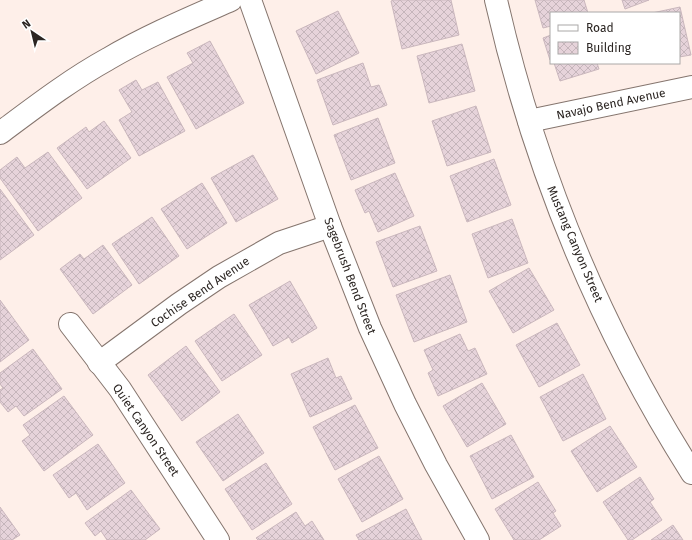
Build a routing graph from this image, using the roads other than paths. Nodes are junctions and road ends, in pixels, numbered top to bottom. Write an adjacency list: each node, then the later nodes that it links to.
1 (231, 0): 6 (street)
2 (250, 0): 7 (street, Sagebrush Bend Street)
3 (496, 0): 5 (street, Mustang Canyon Street)
4 (692, 87): 5 (street, Navajo Bend Avenue)
5 (529, 122): 10 (street, Mustang Canyon Street)
6 (0, 133)
7 (330, 226): 9 (street, Cochise Bend Avenue); 12 (street, Sagebrush Bend Street)
8 (70, 324): 9 (street, Quiet Canyon Street)
9 (100, 363): 11 (street, Quiet Canyon Street)
10 (692, 473)
11 (218, 540)
12 (478, 540)

